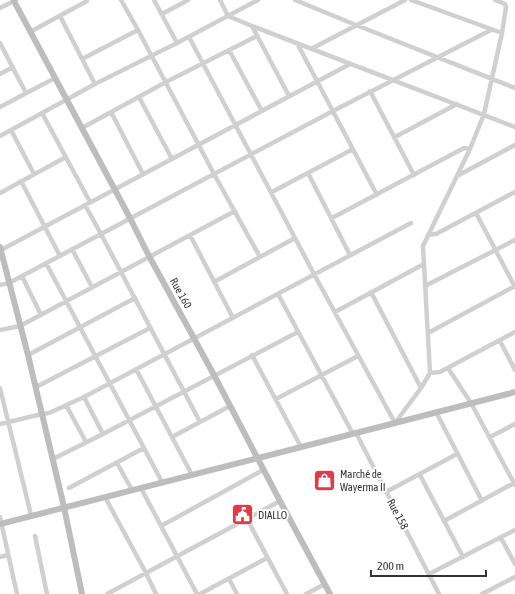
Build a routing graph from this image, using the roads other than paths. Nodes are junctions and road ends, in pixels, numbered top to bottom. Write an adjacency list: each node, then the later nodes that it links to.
1 (15, 0): 12 (street); 20 (street, Rue 160)
2 (87, 0): 14 (street)
3 (120, 0): 18 (street)
4 (154, 0): 13 (street)
5 (188, 0): 13 (street)
6 (220, 0): 15 (street)
7 (295, 0): 16 (street)
8 (405, 0): 16 (street)
9 (411, 0): 19 (street)
10 (495, 0): 21 (street)
11 (256, 1): 15 (street)
12 (0, 8)
13 (162, 14): 25 (street)
14 (60, 16): 20 (street); 31 (street)
15 (228, 16): 17 (street); 23 (street)
16 (356, 25): 27 (street); 30 (street)
17 (252, 26): 22 (street); 26 (street)
18 (138, 30): 29 (street); 31 (street)
19 (490, 30): 21 (street); 30 (street)
20 (30, 32): 36 (street, Rue 160)
21 (502, 34): 37 (street)
22 (257, 36): 28 (street); 45 (street)
23 (189, 37): 25 (street); 32 (street)
24 (0, 43): 34 (street)
25 (177, 43): 29 (street)
26 (297, 43): 27 (street); 39 (street)
27 (311, 49): 33 (street)
28 (229, 50): 32 (street); 50 (street)
29 (152, 56): 40 (street); 41 (street)
30 (437, 58): 37 (street); 38 (street)
31 (82, 59): 41 (street)
32 (202, 63): 40 (street); 55 (street)
33 (350, 64): 38 (street); 39 (street)
34 (13, 67): 35 (street); 44 (street)
35 (0, 74)
36 (55, 78): 44 (street); 47 (street, Rue 160)
37 (492, 79): 42 (street); 54 (street)
38 (392, 80): 43 (street); 48 (street)
39 (317, 81): 45 (street); 51 (street)
40 (166, 82): 46 (street); 61 (street)
41 (95, 84): 47 (street)
42 (515, 88)
43 (370, 91): 51 (street); 60 (street)
44 (26, 93): 49 (street)
45 (289, 96): 50 (street)
46 (139, 97): 52 (street); 67 (street)
47 (66, 100): 53 (street); 57 (street, Rue 160)
48 (457, 104): 54 (street); 60 (street)
49 (0, 107)
50 (262, 111): 55 (street)
51 (333, 111): 63 (street); 65 (street)
52 (111, 112): 57 (street); 70 (street)
53 (42, 113): 58 (street); 66 (street)
54 (484, 114): 56 (street); 64 (street)
55 (236, 125): 61 (street); 65 (street)
56 (515, 127)
57 (82, 128): 75 (street, Rue 160)
58 (11, 130): 59 (street); 69 (street)
59 (0, 136)
60 (395, 138): 72 (street)
61 (199, 144): 67 (street); 71 (street)
62 (515, 145): 73 (street)
63 (352, 149): 68 (street); 79 (street)
64 (470, 150): 72 (street); 73 (street)
65 (251, 154): 71 (street); 76 (street)
66 (66, 157): 69 (street); 80 (street)
67 (172, 159): 70 (street)
68 (308, 173): 76 (street); 85 (street)
69 (34, 174): 74 (street)
70 (143, 174): 75 (street)
71 (214, 174): 82 (street); 84 (street)
72 (414, 175): 79 (street)
73 (457, 176): 90 (street)
74 (21, 181): 78 (street); 87 (street)
75 (115, 189): 80 (street); 84 (street, Rue 160)
76 (272, 192): 91 (street)
77 (515, 192): 83 (street)
78 (0, 193)
79 (377, 195): 85 (street)
80 (90, 202): 81 (street)
81 (85, 205): 87 (street); 88 (street)
82 (235, 211): 89 (street); 99 (street)
83 (476, 213): 90 (street); 95 (street)
84 (130, 218): 88 (street); 98 (street, Rue 160)
85 (332, 218): 96 (street)
86 (411, 223): 96 (street)
87 (44, 226): 93 (street); 97 (street)
88 (101, 234): 94 (street); 102 (street)
89 (190, 235): 98 (street); 106 (street)
90 (428, 235): 101 (street)
91 (295, 238): 99 (street); 103 (street)
92 (515, 240): 95 (street)
93 (0, 249): 105 (street)
94 (72, 249): 97 (street); 110 (street)
95 (496, 250): 108 (street); 109 (street)
96 (350, 255): 103 (street)
97 (60, 256): 100 (street)
98 (149, 256): 102 (street); 125 (street, Rue 160)
99 (260, 257): 106 (street)
100 (46, 263): 104 (street); 114 (street)
101 (424, 264): 108 (street); 111 (street)
102 (121, 272): 110 (street); 113 (street)
103 (314, 274): 112 (street); 115 (street)
104 (22, 276): 105 (street); 116 (street)
105 (9, 282): 107 (street); 118 (street)
106 (214, 282): 117 (street)
107 (0, 285)
108 (425, 286): 124 (street)
109 (515, 286): 124 (street)
110 (92, 287): 114 (street)
111 (371, 292): 115 (street); 141 (street)
112 (278, 294): 117 (street); 122 (street, Rue 158)
113 (135, 298): 119 (street); 120 (street)
114 (66, 301): 116 (street); 119 (street)
115 (335, 312): 131 (street)
116 (41, 315): 118 (street)
117 (233, 318): 125 (street)
118 (20, 326): 121 (street); 128 (street)
119 (80, 327): 128 (street); 130 (street)
120 (150, 328): 127 (street); 130 (street)
121 (0, 330)
122 (298, 332): 129 (street); 137 (street, Rue 158)
123 (515, 332): 126 (street)
124 (428, 333): 135 (street)
125 (194, 338): 127 (street); 136 (street, Rue 160)
126 (500, 341): 132 (street); 134 (street)
127 (164, 354): 133 (street); 142 (street)
128 (28, 355): 139 (street)
129 (252, 355): 136 (street); 145 (street)
130 (96, 356): 138 (street); 139 (street)
131 (358, 356): 137 (street); 155 (street)
132 (448, 368): 135 (street); 146 (street)
133 (136, 369): 138 (street); 148 (street)
134 (515, 370)
135 (430, 373): 141 (street)
136 (214, 375): 142 (street); 149 (street, Rue 160)
137 (321, 375): 145 (street); 159 (street, Rue 158)
138 (110, 383): 144 (street); 152 (street)
139 (36, 387): 151 (street)
140 (0, 388): 153 (street)
141 (421, 388): 155 (street)
142 (184, 391): 148 (street); 154 (street)
143 (515, 392): 146 (street)
144 (84, 397): 147 (street); 158 (street)
145 (276, 399): 163 (street)
146 (472, 403): 150 (street); 161 (street)
147 (66, 405): 151 (street); 162 (street)
148 (156, 406): 152 (street); 160 (street)
149 (230, 406): 154 (street); 167 (street, Rue 160)
150 (436, 412): 155 (street); 165 (street)
151 (42, 414): 153 (street); 166 (street)
152 (129, 420): 158 (street); 164 (street)
153 (9, 422): 156 (street); 182 (street)
154 (200, 422): 160 (street)
155 (394, 423): 159 (street)
156 (0, 424)
157 (515, 424): 161 (street)
158 (103, 434): 162 (street)
159 (355, 434): 163 (street); 177 (street, Rue 158)
160 (172, 437): 170 (street)
161 (490, 437): 173 (street)
162 (86, 442): 166 (street)
163 (301, 447): 167 (street)
164 (144, 448): 168 (street); 172 (street)
165 (458, 454): 171 (street); 180 (street)
166 (53, 458): 181 (street)
167 (258, 458): 169 (street, Rue 160); 170 (street)
168 (117, 463): 174 (street); 176 (street)
169 (263, 470): 179 (street, Rue 160); 186 (street)
170 (192, 475): 172 (street)
171 (420, 475): 177 (street); 185 (street)
172 (162, 482): 175 (street)
173 (514, 484): 180 (street)
174 (69, 488)
175 (141, 488): 176 (street); 186 (street)
176 (132, 490): 178 (street)
177 (386, 492): 197 (street, Rue 158)
178 (105, 497): 181 (street); 196 (street)
179 (280, 501): 183 (street); 200 (street, Rue 160)
180 (482, 501): 185 (street)
181 (64, 507): 182 (street); 203 (street)
182 (31, 515): 184 (street)
183 (247, 519): 191 (street); 194 (street)
184 (0, 521): 190 (street)
185 (444, 521): 193 (street)
186 (160, 526): 191 (street)
187 (515, 530): 189 (street)
188 (35, 536): 202 (street)
189 (501, 538): 193 (street); 195 (street)
190 (8, 555): 192 (street); 201 (street)
191 (177, 556): 196 (street); 206 (street)
192 (0, 557)
193 (463, 557): 197 (street)
194 (267, 558): 199 (street); 208 (street)
195 (515, 564)
196 (146, 573): 204 (street); 205 (street)
197 (429, 574): 211 (street, Rue 158)
198 (515, 577): 212 (street)
199 (228, 579): 206 (street); 207 (street)
200 (325, 584): 209 (street); 210 (street, Rue 160)
201 (17, 594)
202 (47, 594)
203 (82, 594)
204 (107, 594)
205 (156, 594)
206 (198, 594)
207 (237, 594)
208 (287, 594)
209 (306, 594)
210 (330, 594)
211 (439, 594)
212 (483, 594)

